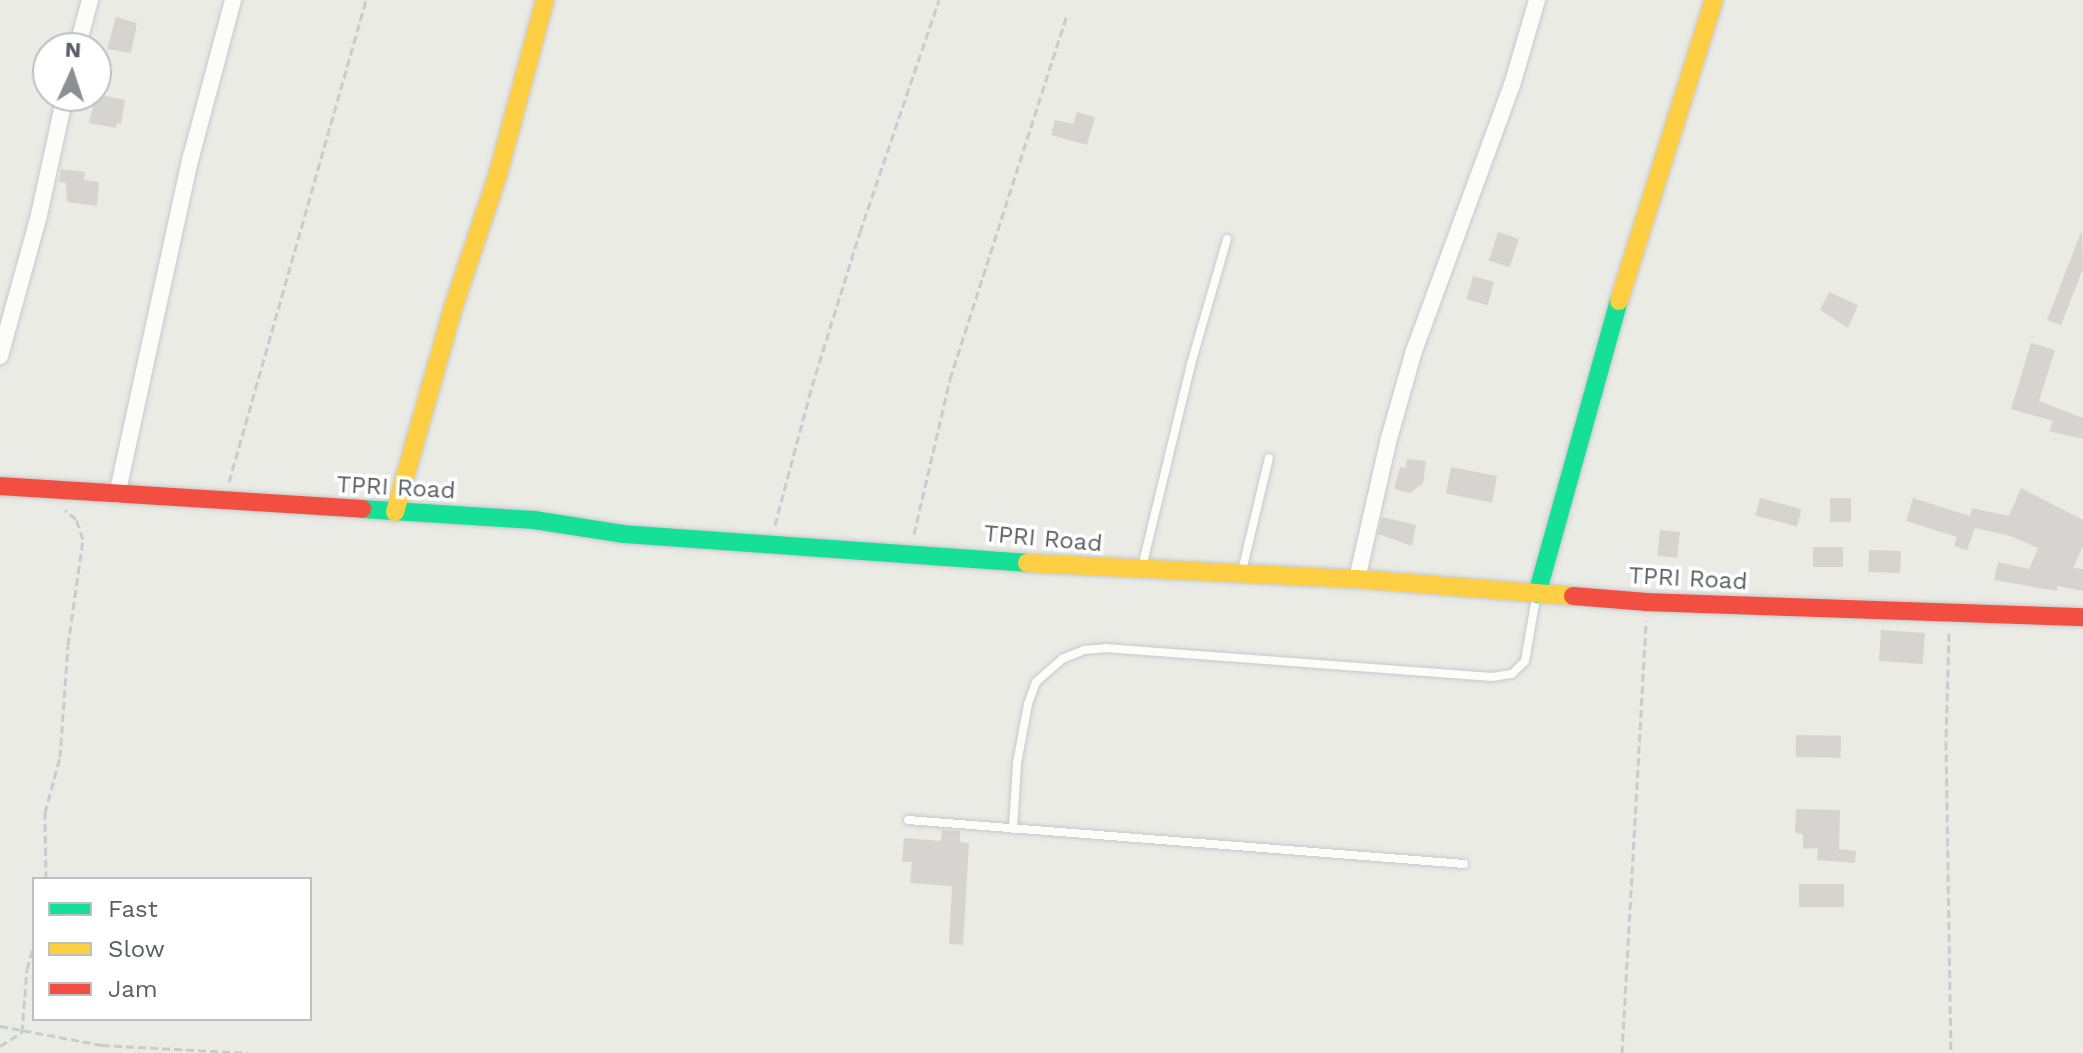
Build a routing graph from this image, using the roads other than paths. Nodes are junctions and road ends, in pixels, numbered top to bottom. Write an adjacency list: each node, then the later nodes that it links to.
1 (90, 0): 6 (street)
2 (233, 0): 12 (street)
3 (545, 0): 13 (street)
4 (1537, 0): 16 (street)
5 (1714, 0): 17 (street)
6 (81, 32)
7 (62, 112): 9 (street)
8 (1227, 239): 14 (lane)
9 (0, 356)
10 (1269, 458): 15 (lane)
11 (0, 486): 12 (street, TPRI Road)
12 (117, 495): 13 (street, TPRI Road)
13 (395, 512): 14 (street, TPRI Road)
14 (1141, 571): 15 (street, TPRI Road)
15 (1241, 575): 16 (street, TPRI Road)
16 (1357, 579): 17 (street, TPRI Road)
17 (1537, 594): 18 (street, TPRI Road); 20 (lane)
18 (2083, 617)
19 (908, 820): 20 (lane)
20 (1013, 829): 21 (lane)
21 (1464, 864)

